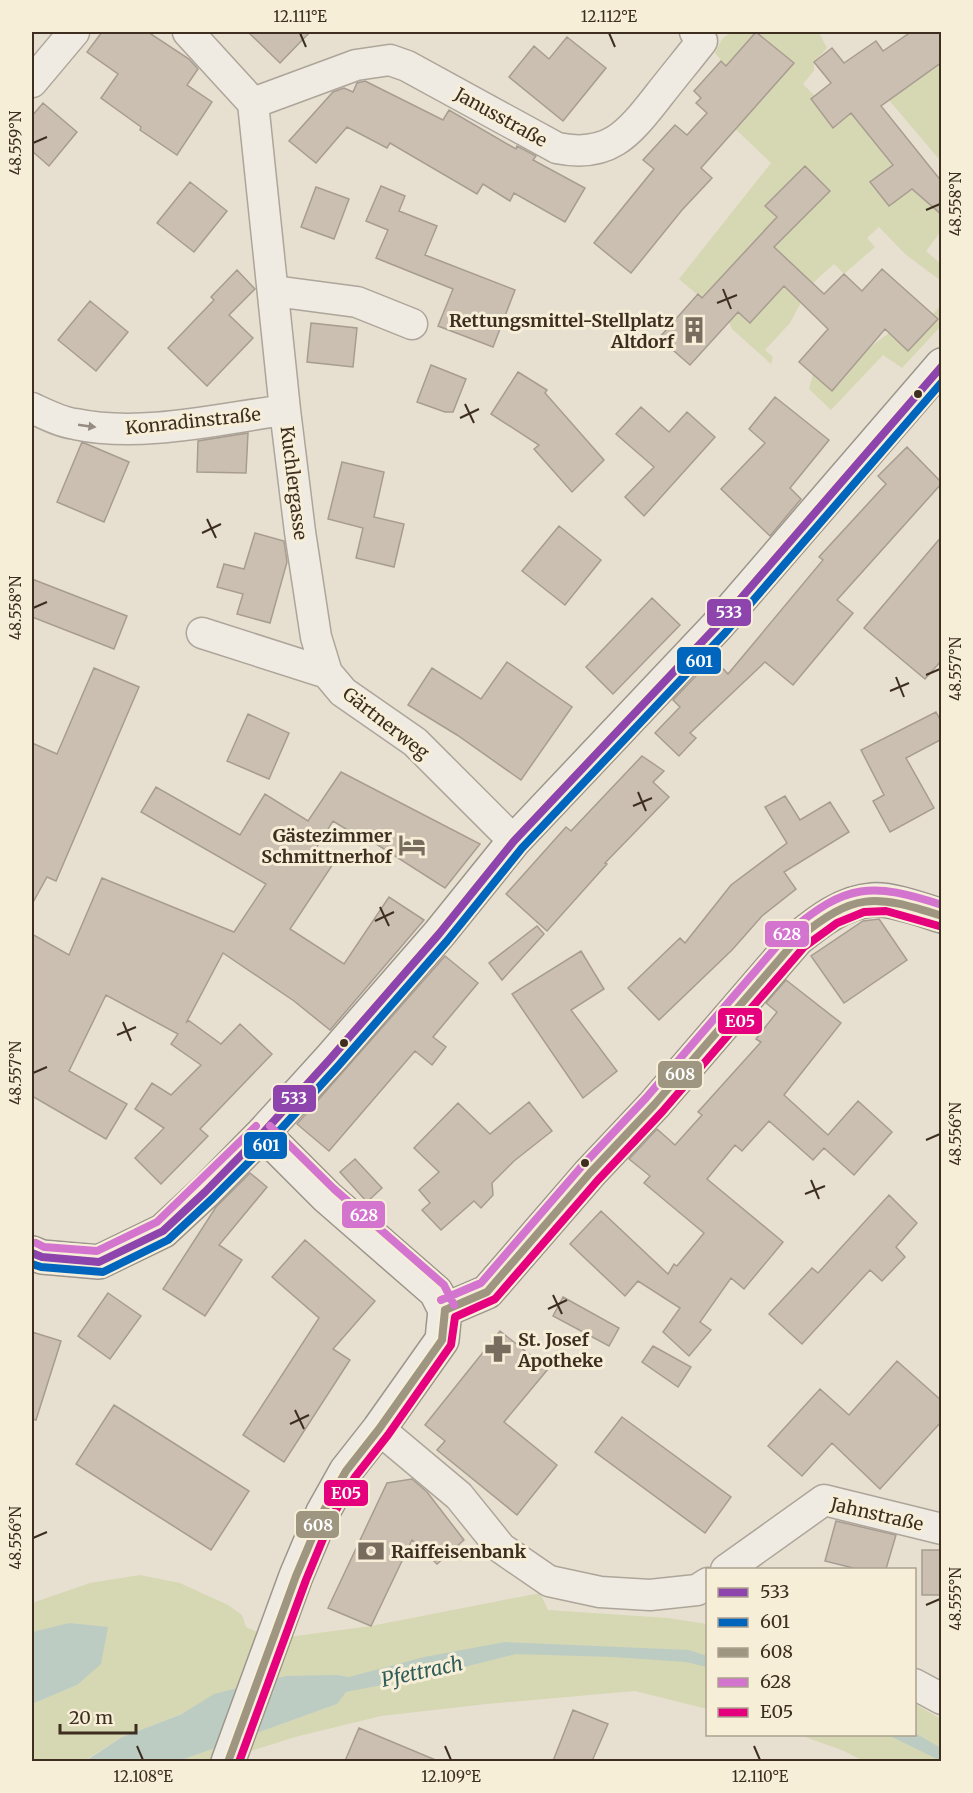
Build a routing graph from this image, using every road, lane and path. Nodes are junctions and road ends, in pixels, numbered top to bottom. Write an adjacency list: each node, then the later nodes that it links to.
1 (74, 32): 4 (street)
2 (188, 32): 5 (street)
3 (695, 32): 5 (street, Janusstraße)
4 (32, 82)
5 (253, 103): 6 (street, Kuchlergasse)
6 (274, 291): 7 (street); 10 (street, Kuchlergasse)
7 (412, 324)
8 (942, 365): 13 (street)
9 (32, 408): 10 (street, Konradinstraße, one-way to 10)
10 (285, 410): 12 (street, Kuchlergasse)
11 (202, 633): 12 (street, Gärtnerweg)
12 (327, 673): 13 (street, Gärtnerweg)
13 (514, 841): 15 (street)
14 (942, 916): 17 (street)
15 (263, 1133): 16 (street); 17 (street)
16 (32, 1253)
17 (445, 1310): 18 (street)
18 (379, 1429): 21 (street); 24 (street)
19 (942, 1529): 20 (street, Jahnstraße)
20 (727, 1568)
21 (704, 1590)
22 (916, 1685): 23 (street)
23 (942, 1699)
24 (228, 1761)

